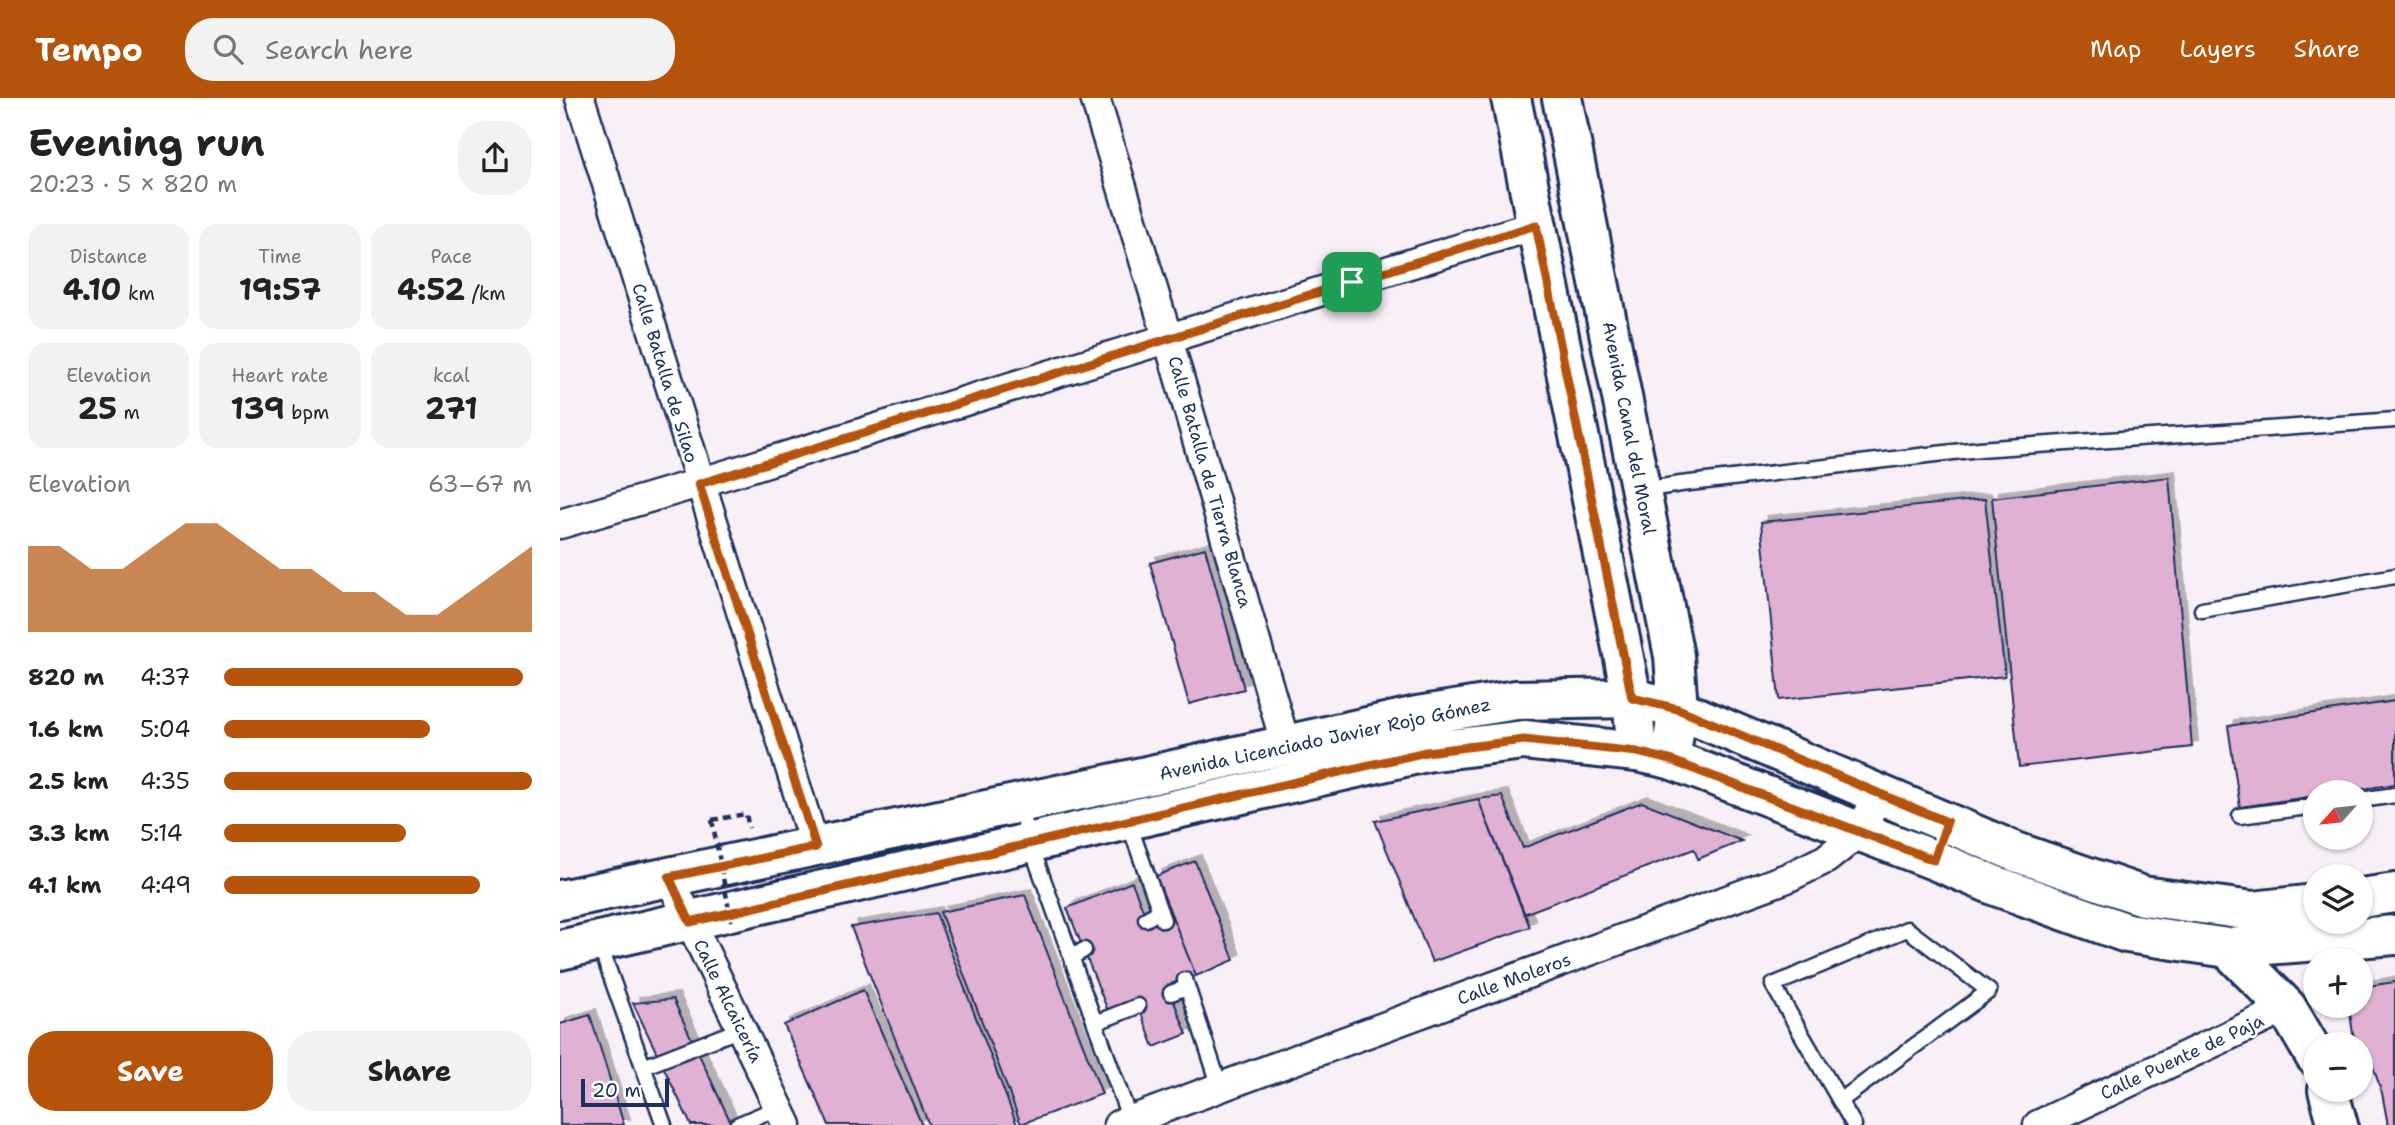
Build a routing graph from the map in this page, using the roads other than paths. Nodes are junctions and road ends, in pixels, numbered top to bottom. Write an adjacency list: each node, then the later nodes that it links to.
1 (580, 98): 8 (street, Calle Batalla de Silao)
2 (1095, 98): 6 (street, Calle Batalla de Tierra Blanca)
3 (1511, 98): 5 (main road)
4 (1562, 98): 9 (main road, Avenida Canal del Moral)
5 (1536, 225): 6 (street); 13 (main road)
6 (1168, 339): 8 (street); 15 (street, Calle Batalla de Tierra Blanca)
7 (2395, 420): 9 (lane)
8 (699, 484): 10 (street); 27 (street, Calle Batalla de Silao)
9 (1642, 490): 14 (main road, Avenida Canal del Moral)
10 (560, 524)
11 (2395, 576): 12 (lane)
12 (2202, 610)
13 (1632, 698): 14 (main road, Avenida Licenciado Javier Rojo Gómez); 15 (main road, Avenida Licenciado Javier Rojo Gómez); 16 (main road)
14 (1678, 709): 16 (main road, Avenida Canal del Moral); 17 (main road, Avenida Licenciado Javier Rojo Gómez)
15 (1286, 746): 20 (main road, Avenida Licenciado Javier Rojo Gómez)
16 (1653, 756): 20 (main road, Avenida Licenciado Javier Rojo Gómez); 25 (main road, Avenida Licenciado Javier Rojo Gómez)
17 (1879, 793): 24 (main road, Avenida Licenciado Javier Rojo Gómez); 25 (street, Calle Moleros)
18 (2395, 795): 19 (lane)
19 (2373, 798)
20 (1123, 802): 21 (main road, Avenida Licenciado Javier Rojo Gómez); 26 (main road, Avenida Licenciado Javier Rojo Gómez); 34 (lane)
21 (1020, 803): 26 (lane); 27 (main road, Avenida Licenciado Javier Rojo Gómez)
22 (2303, 808): 23 (lane)
23 (2240, 816)
24 (1947, 822): 28 (main road); 33 (main road, Avenida Licenciado Javier Rojo Gómez)
25 (1860, 832): 28 (main road, Avenida Licenciado Javier Rojo Gómez); 47 (street, Calle Moleros)
26 (1030, 843): 35 (main road, Avenida Licenciado Javier Rojo Gómez); 43 (lane)
27 (816, 847): 29 (main road, Avenida Licenciado Javier Rojo Gómez)
28 (1934, 860): 38 (main road, Avenida Licenciado Javier Rojo Gómez)
29 (669, 877): 32 (main road, Avenida Licenciado Javier Rojo Gómez); 35 (street, Calle Alcaicería)
30 (2395, 893): 31 (main road)
31 (2373, 896)
32 (560, 900)
33 (2303, 905)
34 (1146, 919)
35 (690, 922): 37 (main road, Avenida Licenciado Javier Rojo Gómez); 44 (street, Calle Alcaicería)
36 (2395, 934): 38 (main road, Avenida Licenciado Javier Rojo Gómez)
37 (598, 942): 39 (main road, Avenida Licenciado Javier Rojo Gómez); 46 (lane)
38 (2228, 948): 42 (main road)
39 (560, 950)
40 (1171, 993): 47 (lane)
41 (1138, 1006): 43 (lane)
42 (2287, 1007): 45 (main road); 55 (street, Calle Puente de Paja)
43 (1095, 1023): 51 (lane)
44 (741, 1029): 46 (lane); 50 (street, Calle Alcaicería)
45 (2303, 1035)
46 (643, 1068): 52 (lane)
47 (1220, 1087): 51 (street, Calle Moleros)
48 (1840, 1101): 48 (lane); 54 (lane)
49 (2331, 1102): 56 (main road)
50 (783, 1116): 53 (lane)
51 (1124, 1123)
52 (664, 1125)
53 (737, 1125)
54 (1854, 1125)
55 (2038, 1125)
56 (2338, 1125)

